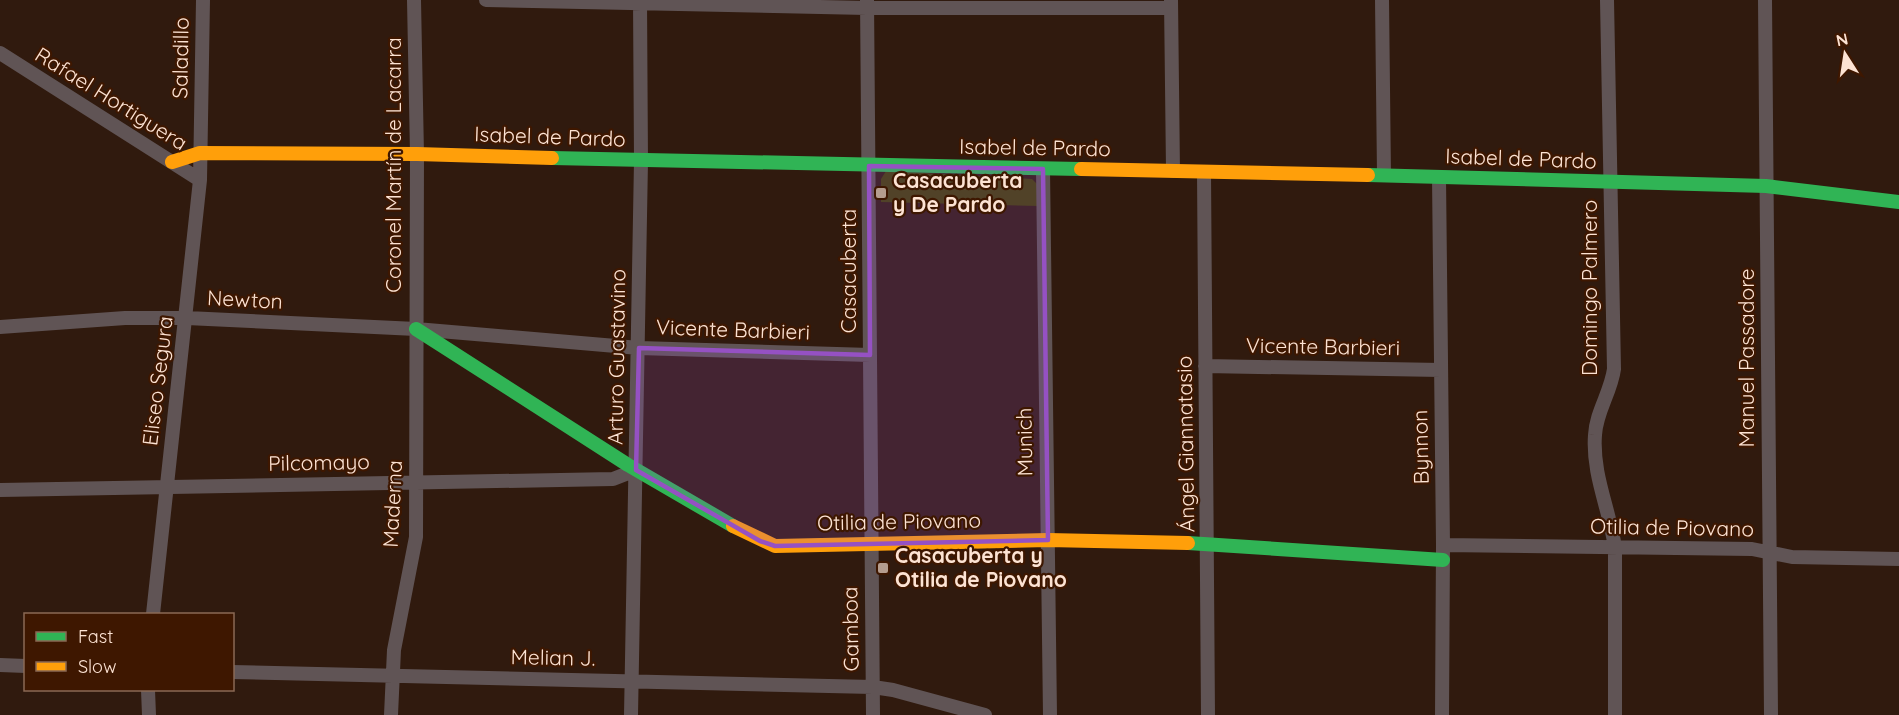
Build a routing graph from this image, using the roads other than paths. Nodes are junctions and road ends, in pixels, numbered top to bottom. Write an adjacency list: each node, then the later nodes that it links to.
1 (203, 0): 11 (street, Saladillo)
2 (414, 0): 12 (street, Coronel Martín de Lacarra)
3 (486, 0): 7 (street)
4 (1382, 0): 19 (street)
5 (1607, 0): 22 (street, Domingo Palmero)
6 (1765, 0): 23 (street, Manuel Passadore)
7 (640, 3): 8 (street); 13 (street, Arturo Guastavino)
8 (867, 4): 9 (street); 15 (street, Casacuberta)
9 (1171, 4): 17 (street)
10 (0, 53): 14 (street, Rafael Hortiguera)
11 (200, 153): 12 (street, Isabel de Pardo); 14 (street, Isabel de Pardo); 21 (street, Eliseo Segura)
12 (417, 154): 13 (street, Isabel de Pardo); 27 (street, Coronel Martín de Lacarra)
13 (641, 161): 15 (street, Isabel de Pardo); 28 (street, Arturo Guastavino)
14 (171, 162): 21 (street, Rafael Hortiguera)
15 (869, 166): 16 (street, Isabel de Pardo); 29 (street, Casacuberta)
16 (1043, 169): 17 (street, Isabel de Pardo); 36 (street, Munich)
17 (1173, 171): 18 (street, Isabel de Pardo)
18 (1204, 172): 19 (street, Isabel de Pardo); 30 (street, Ángel Giannatasio)
19 (1384, 175): 20 (street, Isabel de Pardo)
20 (1439, 177): 22 (street, Isabel de Pardo); 31 (street, Bynnon)
21 (200, 180): 25 (street, Eliseo Segura)
22 (1610, 182): 23 (street, Isabel de Pardo); 40 (street, Domingo Palmero)
23 (1766, 186): 24 (street, Isabel de Pardo); 41 (street, Manuel Passadore)
24 (1899, 202)
25 (187, 318): 26 (street, Newton); 27 (street, Newton); 34 (street, Eliseo Segura)
26 (0, 327)
27 (416, 329): 28 (street, Vicente Barbieri); 32 (street, Otilia de Piovano); 33 (street, Maderna)
28 (639, 348): 29 (street, Vicente Barbieri); 32 (street, Arturo Guastavino)
29 (870, 355): 37 (street, Casacuberta)
30 (1205, 366): 31 (street, Vicente Barbieri); 38 (street, Ángel Giannatasio)
31 (1441, 370): 39 (street, Bynnon)
32 (636, 470): 33 (street, Pilcomayo); 37 (street, Otilia de Piovano); 49 (street, Arturo Guastavino)
33 (417, 483): 34 (street, Pilcomayo); 48 (street, Maderna)
34 (166, 487): 35 (street, Pilcomayo); 44 (street, Eliseo Segura)
35 (0, 490)
36 (1048, 540): 37 (street, Otilia de Piovano); 38 (street, Otilia de Piovano); 57 (street, Munich)
37 (872, 542): 50 (street, Gamboa)
38 (1208, 543): 43 (street, Otilia de Piovano); 58 (street, Ángel Giannatasio)
39 (1443, 545): 40 (street, Otilia de Piovano); 43 (street, Bynnon)
40 (1615, 548): 41 (street, Otilia de Piovano); 60 (street, Domingo Palmero)
41 (1769, 552): 42 (street, Otilia de Piovano); 61 (street, Manuel Passadore)
42 (1899, 559)
43 (1443, 560): 59 (street, Bynnon)
44 (153, 613)
45 (0, 665): 46 (street)
46 (24, 666)
47 (234, 672): 48 (street, Melian J.)
48 (391, 676): 49 (street, Melian J.); 53 (street, Maderna)
49 (631, 680): 50 (street, Melian J.); 54 (street, Arturo Guastavino)
50 (873, 687): 55 (street, Gamboa); 56 (street, Melian J.)
51 (148, 691): 52 (street)
52 (149, 715)
53 (392, 715)
54 (631, 715)
55 (873, 715)
56 (985, 715)
57 (1050, 715)
58 (1208, 715)
59 (1442, 715)
60 (1616, 715)
61 (1771, 715)

